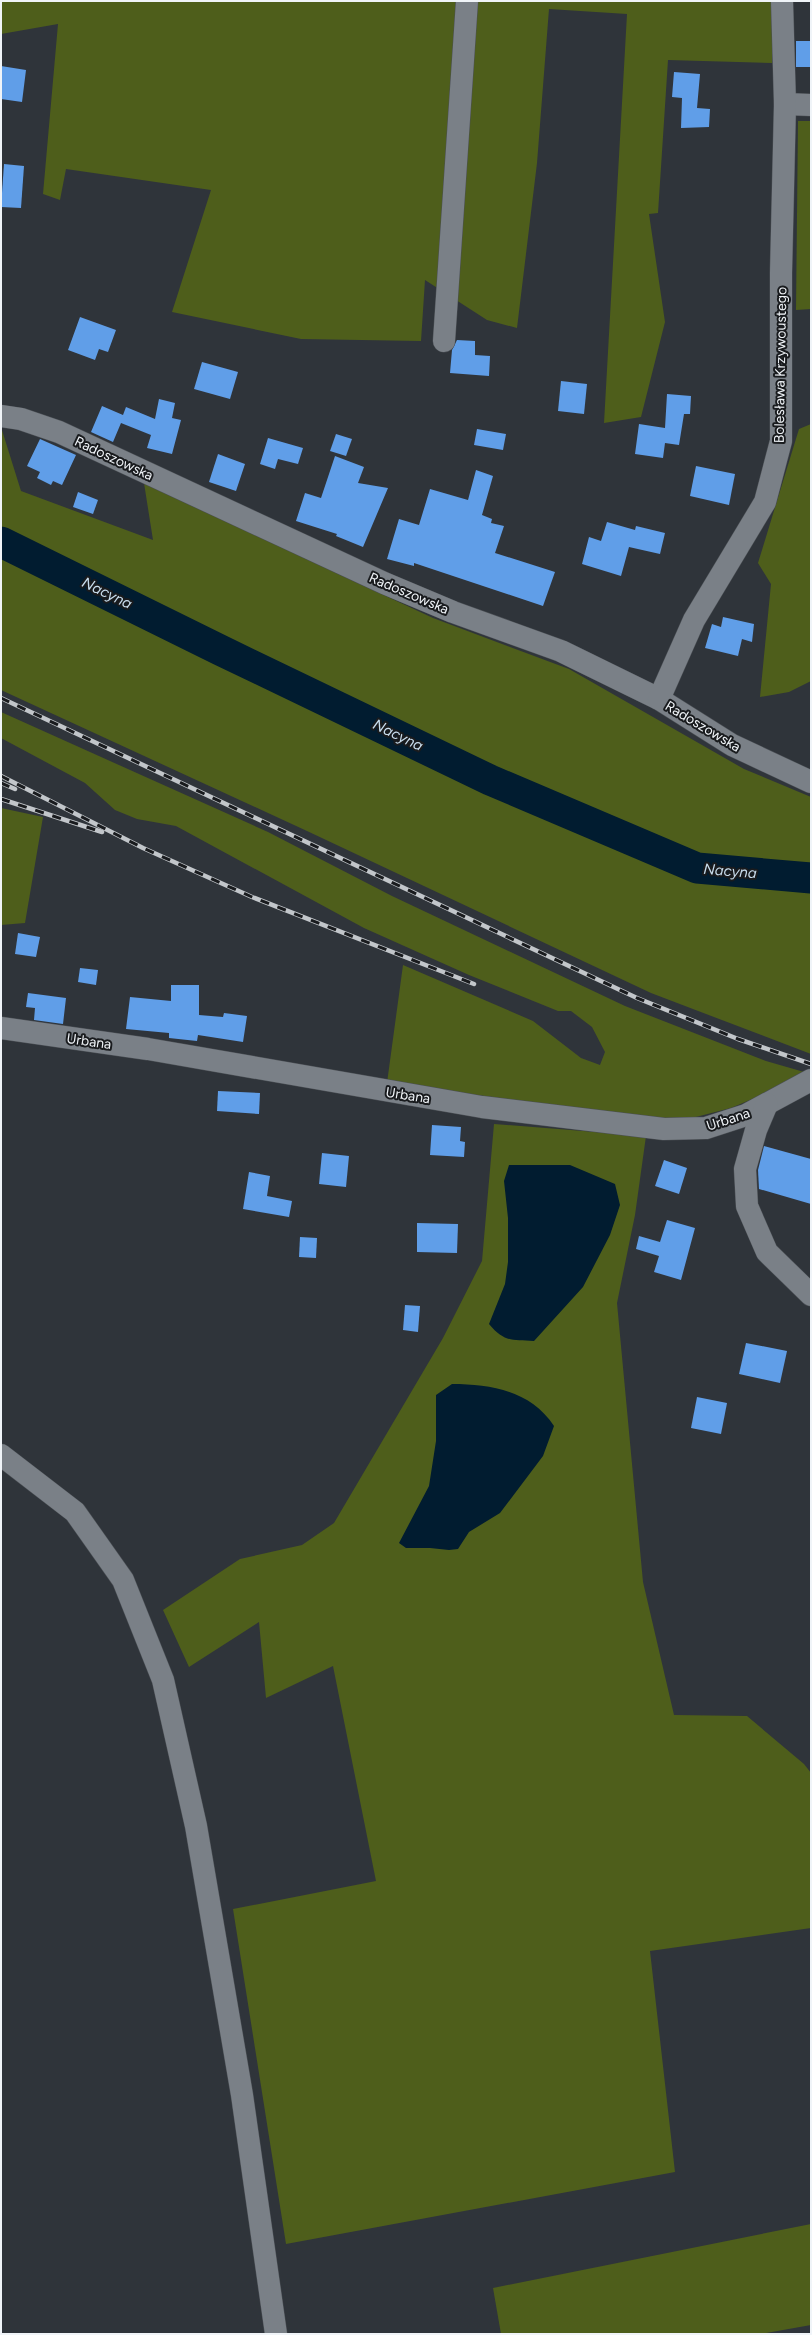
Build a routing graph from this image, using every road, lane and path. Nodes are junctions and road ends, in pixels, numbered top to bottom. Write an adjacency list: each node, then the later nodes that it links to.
1 (467, 1): 5 (street)
2 (782, 1): 3 (street, Bolesława Krzywoustego)
3 (785, 104): 4 (street); 7 (street, Bolesława Krzywoustego)
4 (811, 105)
5 (444, 341)
6 (1, 416): 7 (street, Radoszowska)
7 (659, 699): 8 (street, Radoszowska)
8 (811, 782)
9 (1, 1028): 11 (street, Urbana)
10 (810, 1082): 11 (street, Urbana)
11 (767, 1104): 12 (street)
12 (811, 1295)
13 (1, 1455): 14 (street)
14 (276, 2334)

